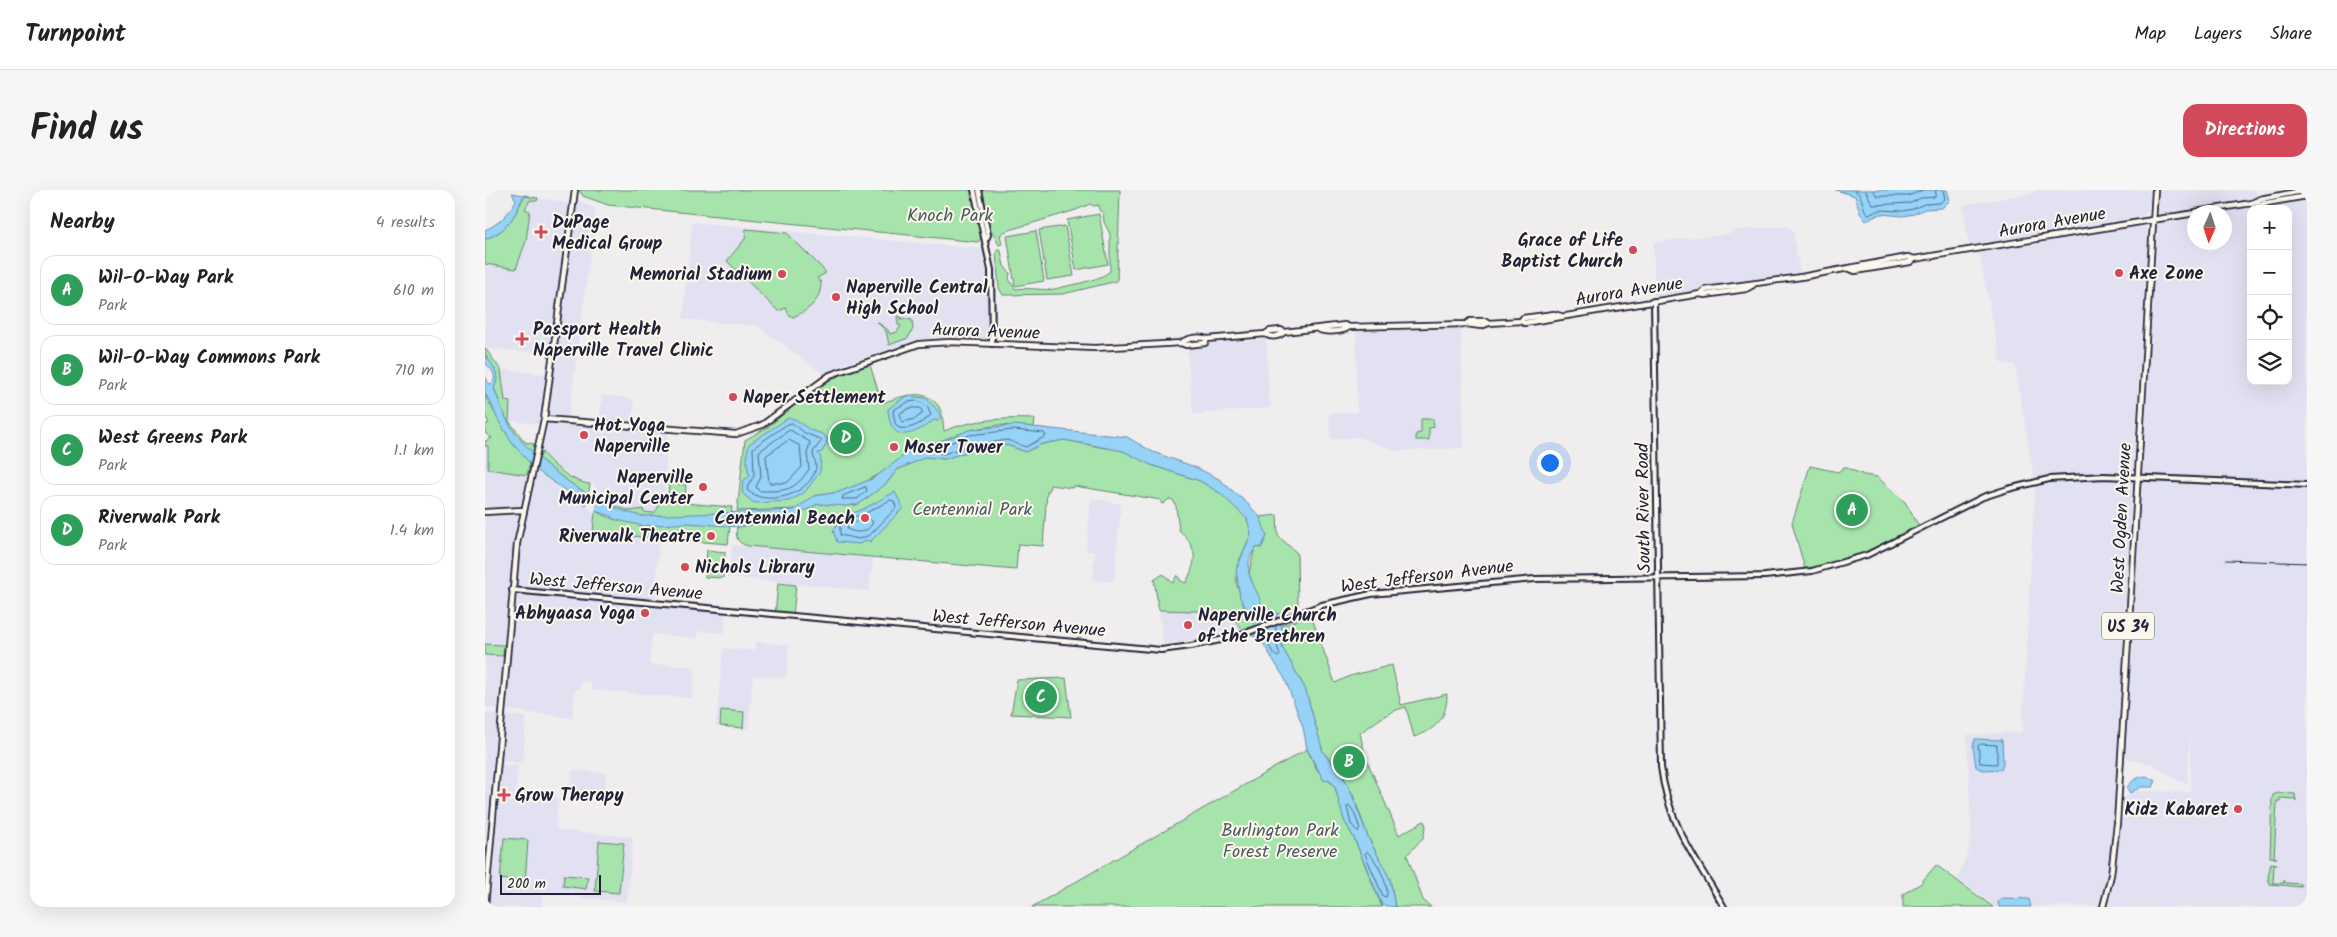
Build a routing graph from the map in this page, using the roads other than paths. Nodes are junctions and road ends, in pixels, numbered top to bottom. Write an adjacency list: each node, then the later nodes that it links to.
1 (575, 190): 14 (main road)
2 (974, 190): 11 (street)
3 (979, 190): 11 (street)
4 (2155, 190): 10 (main road, West Ogden Avenue / US 34)
5 (2307, 190): 7 (main road, Aurora Avenue)
6 (2307, 196): 7 (main road, Aurora Avenue)
7 (2257, 202): 8 (main road, Aurora Avenue)
8 (2232, 206)
9 (2187, 214): 10 (main road, Aurora Avenue)
10 (2153, 219): 12 (main road, Aurora Avenue); 15 (main road, West Ogden Avenue / US 34)
11 (986, 239): 13 (street)
12 (1654, 301): 13 (main road, Aurora Avenue); 19 (street, South River Road)
13 (991, 344): 14 (main road, Aurora Avenue)
14 (544, 419): 17 (main road)
15 (2137, 478): 16 (street, West Jefferson Avenue); 19 (street, West Jefferson Avenue); 23 (main road, West Ogden Avenue / US 34)
16 (2307, 485)
17 (523, 510): 18 (main road); 20 (main road)
18 (485, 512)
19 (1658, 577): 20 (street, West Jefferson Avenue); 22 (street, South River Road)
20 (512, 590): 21 (main road)
21 (485, 907)
22 (1724, 907)
23 (2103, 907)

